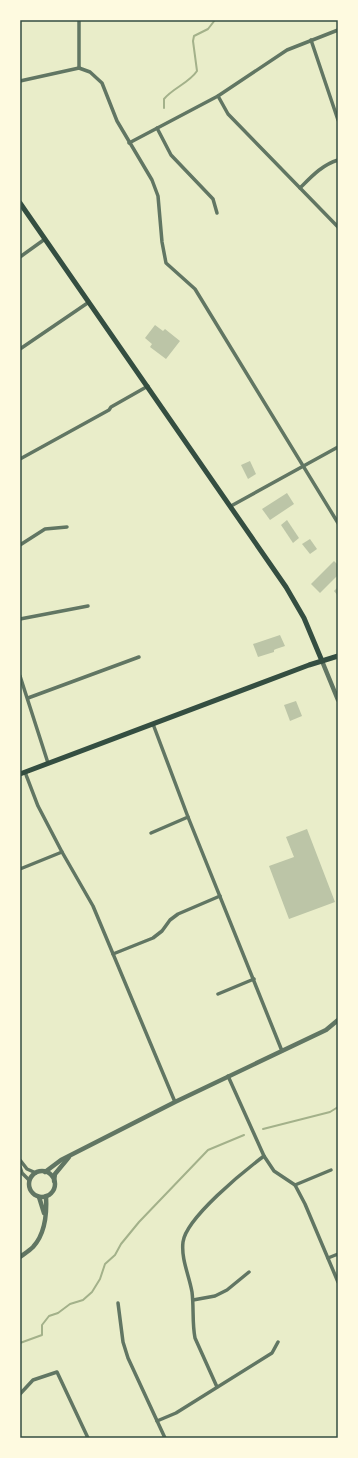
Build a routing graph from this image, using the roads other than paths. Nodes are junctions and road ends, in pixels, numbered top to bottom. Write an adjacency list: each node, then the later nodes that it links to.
1 (79, 20): 4 (street)
2 (338, 30): 3 (street)
3 (311, 40): 6 (street); 7 (street)
4 (79, 68): 5 (street); 9 (street)
5 (20, 81)
6 (218, 96): 8 (street); 11 (street)
7 (338, 120)
8 (157, 128): 9 (street); 13 (street)
9 (129, 143): 22 (street)
10 (338, 160): 11 (street)
11 (300, 188): 14 (street)
12 (20, 203): 15 (main road)
13 (217, 213)
14 (338, 227)
15 (46, 239): 16 (street); 17 (main road)
16 (20, 257)
17 (89, 302): 18 (street); 19 (main road)
18 (20, 349)
19 (148, 386): 21 (street); 23 (main road)
20 (338, 447): 22 (street)
21 (20, 459)
22 (303, 466): 23 (street); 24 (street)
23 (231, 506): 31 (main road)
24 (338, 524)
25 (67, 527): 26 (street)
26 (20, 546)
27 (88, 606): 28 (street)
28 (20, 619)
29 (338, 656): 31 (main road)
30 (139, 657): 33 (street)
31 (322, 661): 34 (street); 35 (main road)
32 (20, 676): 33 (street)
33 (28, 698): 36 (street)
34 (338, 700)
35 (153, 724): 36 (main road); 38 (street)
36 (48, 763): 37 (main road)
37 (23, 773): 40 (street)
38 (188, 817): 39 (street); 42 (street)
39 (151, 833)
40 (62, 852): 41 (street); 43 (street)
41 (20, 869)
42 (220, 896): 43 (street); 44 (street)
43 (113, 954): 49 (street)
44 (254, 979): 45 (street); 47 (street)
45 (218, 994)
46 (338, 1020): 47 (street)
47 (282, 1051): 48 (street)
48 (228, 1076): 49 (street); 51 (street)
49 (175, 1102): 50 (street)
50 (70, 1156): 55 (street); 58 (street)
51 (264, 1156): 59 (street); 68 (street)
52 (20, 1160): 56 (street)
53 (20, 1168): 57 (street)
54 (331, 1170): 59 (street)
55 (45, 1172): 56 (street); 58 (street)
56 (36, 1173): 57 (street)
57 (29, 1180): 61 (street)
58 (54, 1180): 60 (street)
59 (295, 1185): 65 (street)
60 (46, 1196): 61 (street); 62 (street)
61 (40, 1197): 62 (street)
62 (46, 1216): 64 (street)
63 (338, 1254): 65 (street)
64 (20, 1257)
65 (328, 1258): 67 (street)
66 (249, 1272): 68 (street)
67 (338, 1282)
68 (193, 1300): 71 (street)
69 (118, 1303): 73 (street)
70 (278, 1342): 71 (street)
71 (217, 1387): 73 (street)
72 (20, 1394): 74 (street)
73 (157, 1421): 75 (street)
74 (88, 1438)
75 (165, 1438)

